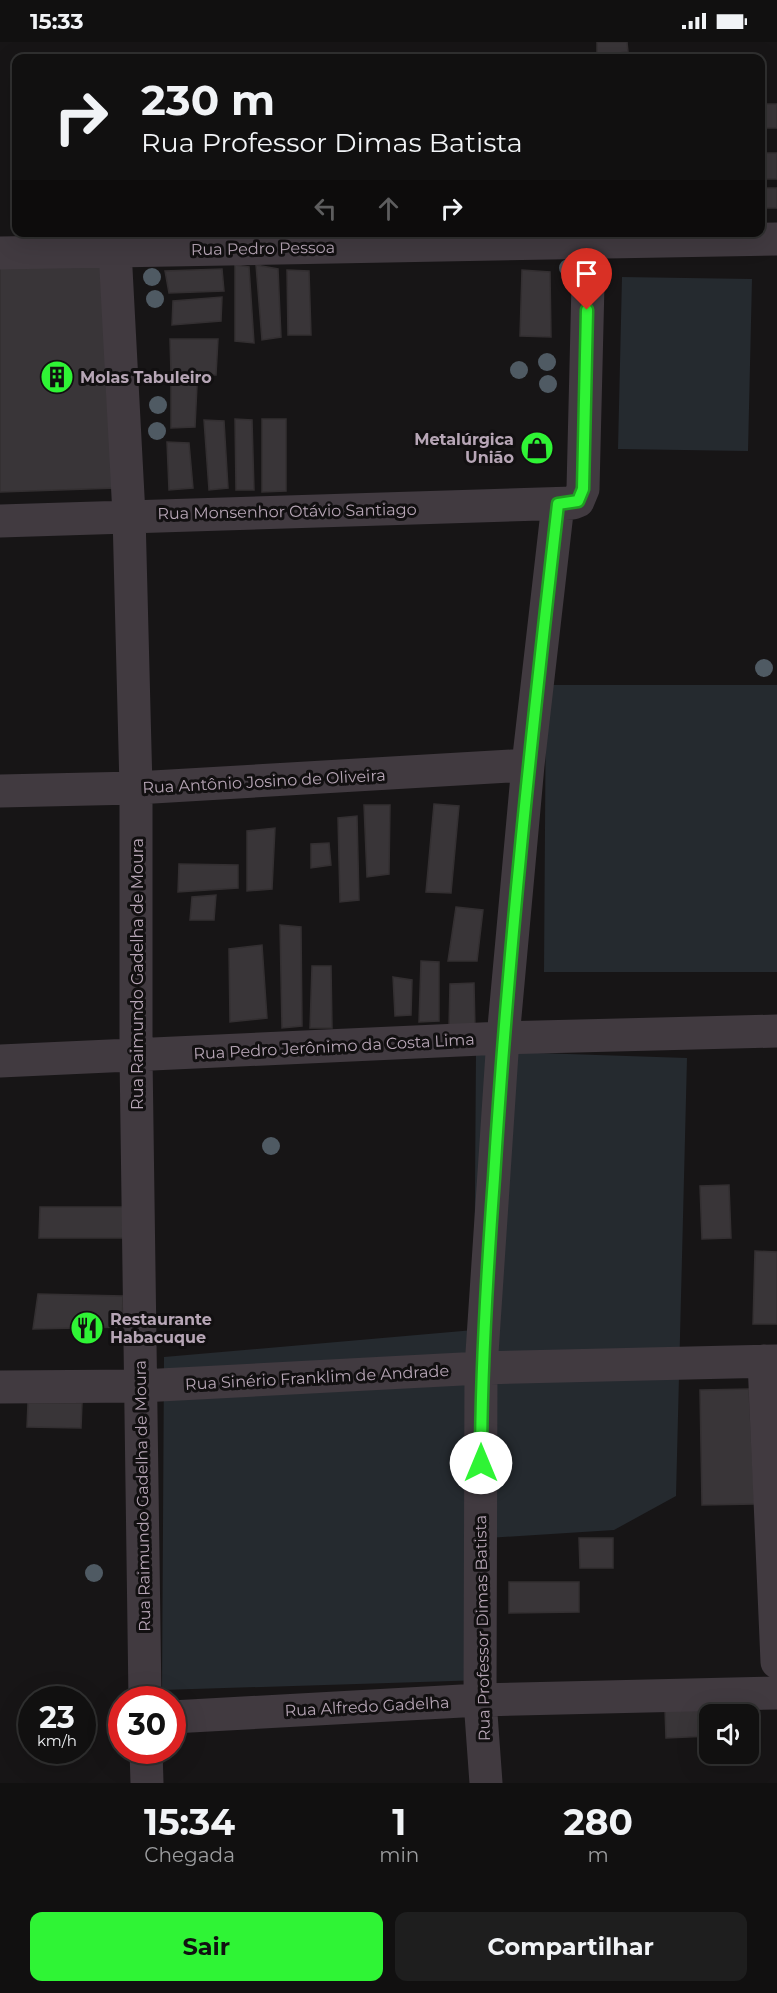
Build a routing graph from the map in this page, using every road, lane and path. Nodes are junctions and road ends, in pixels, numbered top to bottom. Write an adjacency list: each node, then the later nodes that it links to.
1 (777, 239): 2 (street, Rua Pedro Pessoa)
2 (589, 243): 3 (street, Rua Pedro Pessoa); 5 (street, Rua Professor Dimas Batista)
3 (115, 250): 4 (street, Rua Pedro Pessoa); 6 (street, Rua Raimundo Gadelha de Moura)
4 (0, 253)
5 (566, 504): 6 (street, Rua Monsenhor Otávio Santiago); 8 (street, Rua Professor Dimas Batista)
6 (129, 515): 7 (street, Rua Monsenhor Otávio Santiago); 9 (street, Rua Raimundo Gadelha de Moura)
7 (0, 521)
8 (528, 765): 9 (street, Rua Antônio Josino de Oliveira); 12 (street, Rua Professor Dimas Batista)
9 (136, 788): 10 (street, Rua Antônio Josino de Oliveira); 13 (street, Rua Raimundo Gadelha de Moura)
10 (0, 791)
11 (777, 1031): 12 (street, Rua Pedro Jerônimo da Costa Lima)
12 (503, 1038): 13 (street, Rua Pedro Jerônimo da Costa Lima); 16 (street, Rua Professor Dimas Batista)
13 (136, 1056): 14 (street, Rua Pedro Jerônimo da Costa Lima); 17 (street, Rua Raimundo Gadelha de Moura)
14 (0, 1061)
15 (770, 1361): 16 (street, Rua Sinério Franklim de Andrade); 19 (street)
16 (481, 1368): 17 (street, Rua Sinério Franklim de Andrade); 22 (street, Rua Professor Dimas Batista)
17 (141, 1386): 18 (street, Rua Sinério Franklim de Andrade); 20 (street, Rua Raimundo Gadelha de Moura)
18 (0, 1387)
19 (777, 1662)
20 (145, 1686)
21 (777, 1693): 22 (street, Rua Alfredo Gadelha)
22 (480, 1700): 23 (street, Rua Alfredo Gadelha); 26 (street, Rua Professor Dimas Batista)
23 (186, 1716)
24 (146, 1764): 25 (street)
25 (147, 1783)
26 (486, 1783)

